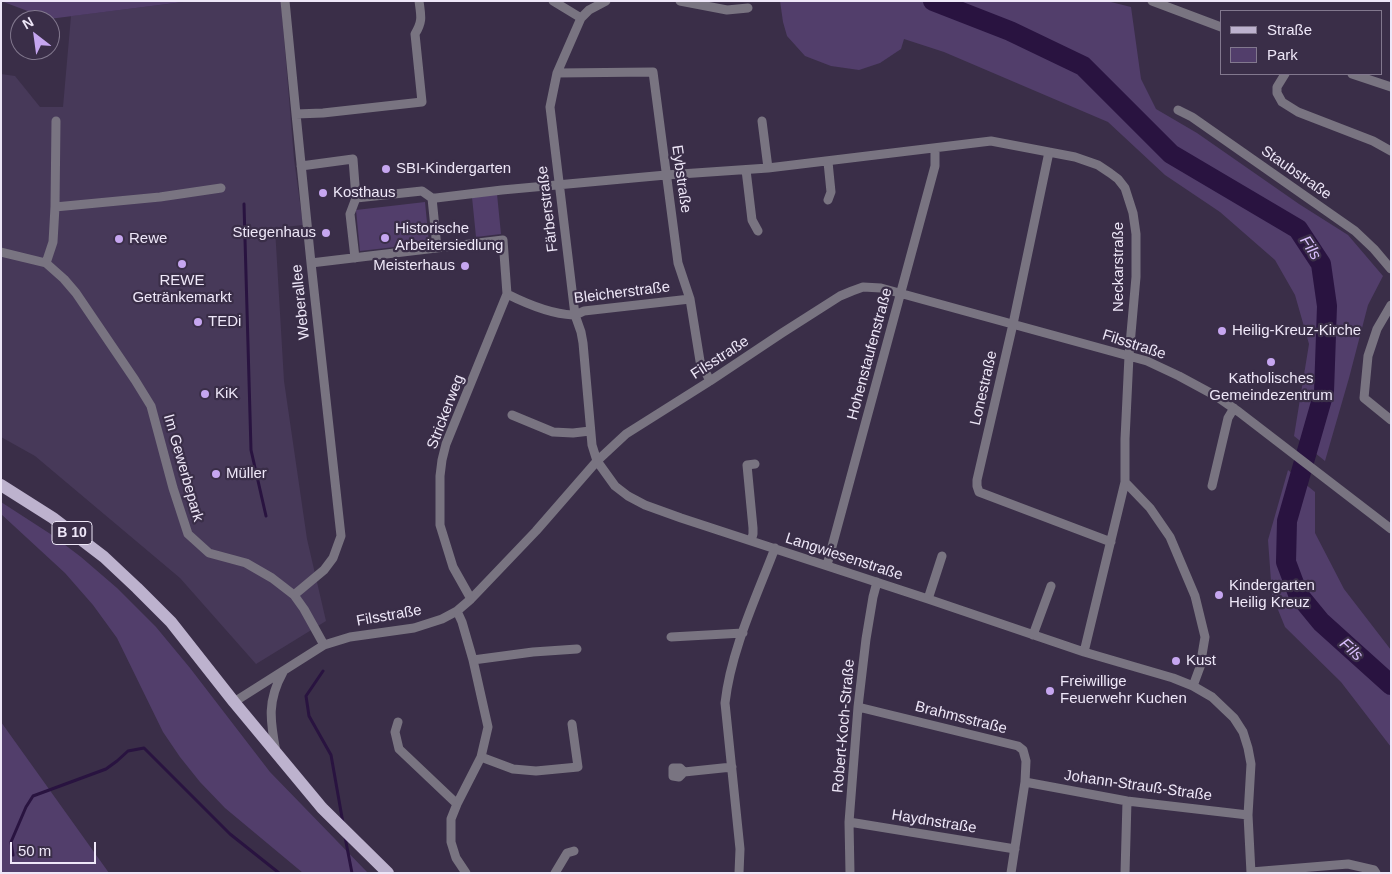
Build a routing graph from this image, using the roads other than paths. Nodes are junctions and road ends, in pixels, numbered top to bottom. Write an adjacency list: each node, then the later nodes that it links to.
1 (285, 1): 15 (street, Weberallee)
2 (419, 1): 15 (street)
3 (553, 1): 8 (street)
4 (606, 1): 8 (street, Färberstraße)
5 (680, 1): 7 (street)
6 (1152, 1): 9 (street)
7 (748, 8)
8 (582, 18): 10 (street, Färberstraße)
9 (1220, 27)
10 (557, 73): 25 (street, Eybstraße); 26 (street, Färberstraße)
11 (1284, 75): 19 (street)
12 (1355, 75): 13 (street)
13 (1391, 87)
14 (1178, 110): 38 (street, Staubstraße)
15 (296, 114): 22 (street, Weberallee)
16 (762, 120): 23 (street)
17 (56, 121): 31 (street)
18 (935, 148): 20 (street, Neckarstraße); 21 (street, Neckarstraße); 39 (street, Hohenstaufenstraße)
19 (1391, 151)
20 (1049, 152): 44 (street, Lonestraße); 45 (street, Neckarstraße)
21 (828, 162): 23 (street, Neckarstraße); 30 (street)
22 (301, 166): 28 (street); 37 (street, Weberallee)
23 (768, 168): 24 (street, Neckarstraße)
24 (746, 170): 25 (street, Neckarstraße); 32 (street)
25 (666, 175): 26 (street, Neckarstraße); 41 (street, Eybstraße)
26 (559, 186): 29 (street, Neckarstraße); 43 (street, Färberstraße)
27 (221, 188): 31 (street)
28 (356, 198): 29 (street, Neckarstraße); 35 (street)
29 (432, 198): 33 (street)
30 (828, 200)
31 (55, 207): 36 (street)
32 (758, 230)
33 (437, 248): 35 (street); 40 (street)
34 (1, 252): 36 (street, Im Gewerbepark)
35 (355, 258): 37 (street)
36 (46, 263): 64 (street, Im Gewerbepark)
37 (311, 263): 64 (street, Weberallee)
38 (1391, 269)
39 (901, 293): 44 (street, Filsstraße); 46 (street, Filsstraße); 61 (street, Hohenstaufenstraße)
40 (508, 294): 43 (street, Bleicherstraße); 65 (street, Strickerweg)
41 (690, 299): 43 (street, Bleicherstraße); 46 (street, Eybstraße)
42 (1391, 305): 49 (street)
43 (575, 315): 50 (street, Färberstraße)
44 (1013, 324): 45 (street, Filsstraße); 58 (street, Lonestraße)
45 (1129, 356): 47 (street, Filsstraße); 53 (street, Neckarstraße)
46 (710, 381): 51 (street, Filsstraße)
47 (1234, 408): 55 (street); 56 (street, Filsstraße)
48 (512, 415): 50 (street)
49 (1391, 420)
50 (590, 431): 51 (street, Färberstraße)
51 (597, 461): 57 (street, Langwiesenstraße); 65 (street, Filsstraße)
52 (756, 464): 57 (street)
53 (1125, 482): 58 (street, Neckarstraße); 76 (street)
54 (1, 485): 77 (main road, B 10)
55 (1212, 486)
56 (1391, 529)
57 (751, 541): 59 (street, Langwiesenstraße)
58 (1111, 542): 73 (street, Neckarstraße)
59 (775, 548): 61 (street, Langwiesenstraße); 68 (street)
60 (942, 556): 66 (street)
61 (827, 565): 62 (street, Langwiesenstraße)
62 (877, 582): 66 (street, Langwiesenstraße); 78 (street, Robert-Koch-Straße)
63 (1051, 586): 69 (street)
64 (294, 595): 71 (street, Im Gewerbepark)
65 (471, 599): 67 (street, Filsstraße)
66 (928, 599): 69 (street, Langwiesenstraße)
67 (457, 611): 71 (street, Filsstraße); 74 (street)
68 (742, 633): 70 (street); 83 (street)
69 (1033, 635): 73 (street, Langwiesenstraße)
70 (671, 637)
71 (324, 645): 75 (street, Filsstraße)
72 (577, 649): 74 (street)
73 (1084, 652): 76 (street, Langwiesenstraße)
74 (473, 660): 82 (street)
75 (284, 671): 77 (street, Filsstraße); 81 (street)
76 (1193, 686): 88 (street, Langwiesenstraße)
77 (234, 702): 81 (main road, B 10)
78 (858, 707): 85 (street, Brahmsstraße); 89 (street, Robert-Koch-Straße)
79 (398, 722): 87 (street)
80 (572, 724): 82 (street)
81 (276, 754): 93 (main road, B 10)
82 (481, 757): 87 (street)
83 (732, 767): 84 (street); 96 (street)
84 (684, 772)
85 (1025, 782): 86 (street, Johann-Strauß-Straße); 90 (street, Brahmsstraße)
86 (1127, 801): 88 (street, Johann-Strauß-Straße); 99 (street)
87 (457, 804): 94 (street)
88 (1248, 815): 92 (street, Langwiesenstraße)
89 (849, 822): 90 (street, Haydnstraße); 97 (street, Robert-Koch-Straße)
90 (1015, 849): 98 (street, Brahmsstraße)
91 (574, 851): 95 (street)
92 (1251, 872): 100 (street)
93 (388, 873)
94 (466, 873)
95 (555, 873)
96 (739, 873)
97 (850, 873)
98 (1012, 873)
99 (1125, 873)
100 (1376, 873)

